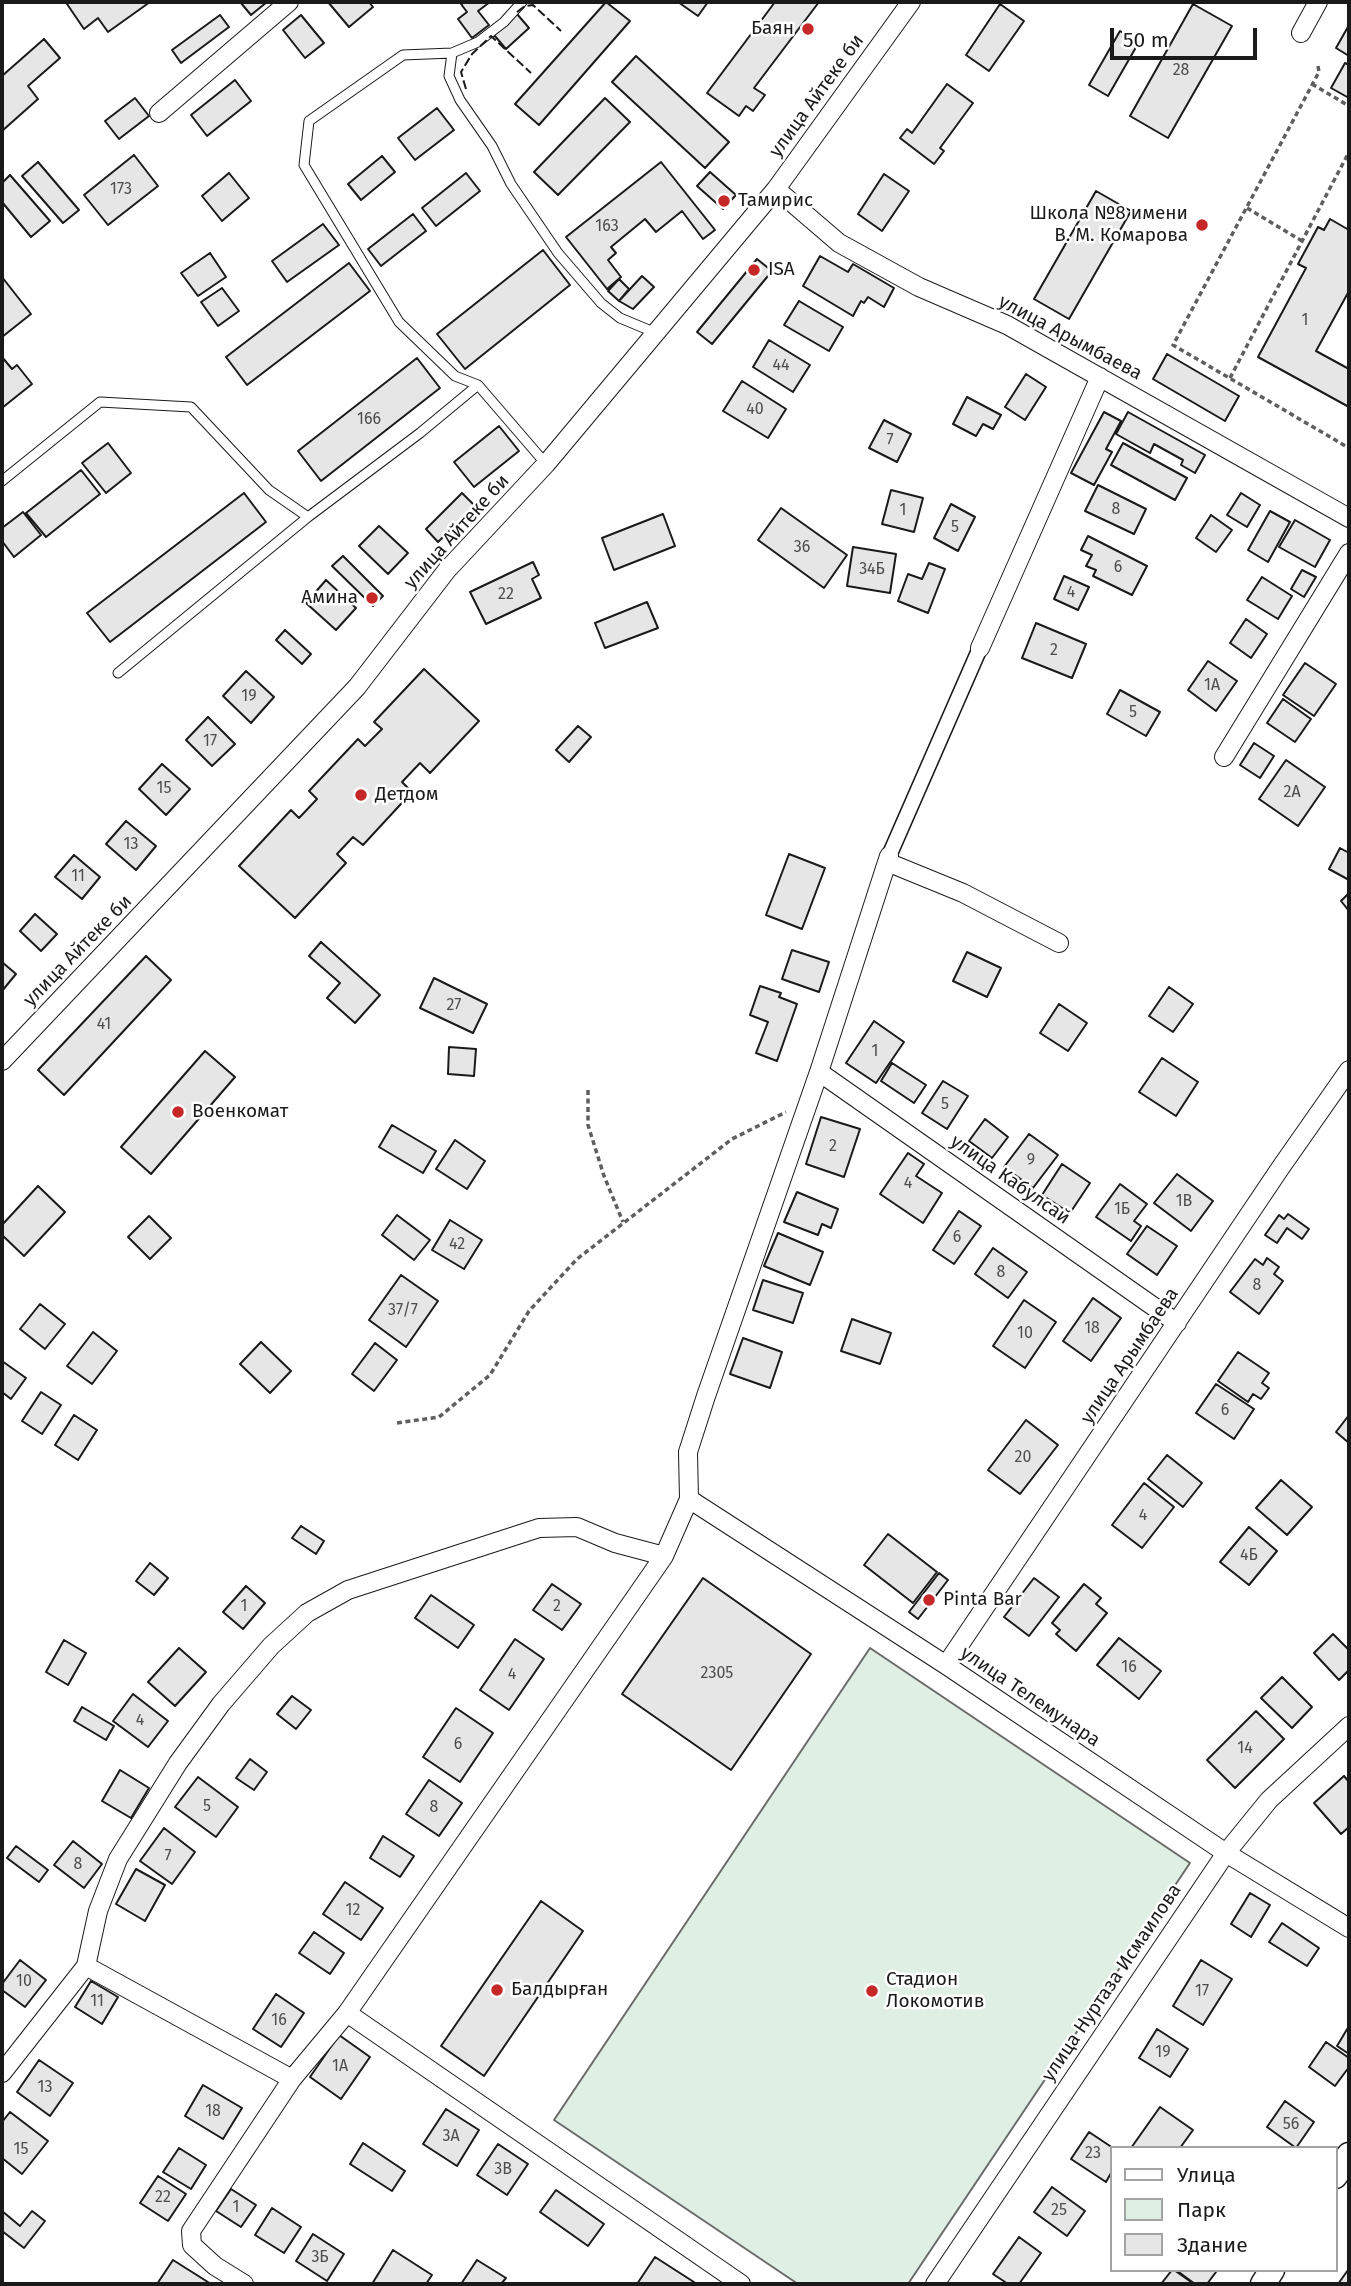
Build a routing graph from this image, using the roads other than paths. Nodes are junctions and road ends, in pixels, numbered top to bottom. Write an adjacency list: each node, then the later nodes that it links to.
1 (289, 2): 7 (street)
2 (522, 2): 6 (lane)
3 (911, 2): 8 (street, улица Айтеке би)
4 (1318, 2): 5 (street)
5 (1301, 33)
6 (452, 54): 9 (lane); 11 (lane)
7 (159, 113)
8 (776, 189): 9 (street, улица Айтеке би); 10 (street, улица Арымбаева)
9 (656, 333): 12 (street, улица Айтеке би)
10 (1100, 377): 15 (street, улица Арымбаева); 17 (street)
11 (478, 385): 12 (lane); 14 (lane)
12 (546, 464): 22 (street, улица Айтеке би)
13 (2, 481): 14 (lane)
14 (308, 517): 18 (lane)
15 (1349, 518)
16 (1349, 553): 19 (street)
17 (980, 648): 20 (street)
18 (118, 673)
19 (1224, 757)
20 (888, 859): 21 (street); 24 (street)
21 (1059, 943)
22 (2, 1061)
23 (1349, 1070): 25 (street, улица Арымбаева)
24 (819, 1072): 25 (street, улица Кабулсай); 26 (street)
25 (1177, 1323): 28 (street, улица Арымбаева)
26 (690, 1499): 27 (street); 28 (street, улица Телемунара)
27 (664, 1556): 32 (street); 33 (street)
28 (946, 1665): 30 (street, улица Телемунара)
29 (1349, 1726): 30 (street, улица Нуртаза Исмаилова)
30 (1226, 1853): 31 (street, улица Телемунара); 40 (street, улица Нуртаза Исмаилова)
31 (1349, 1928)
32 (86, 1966): 34 (street); 35 (street)
33 (347, 2013): 35 (street); 39 (street)
34 (2, 2073)
35 (292, 2079): 38 (street)
36 (1349, 2155): 37 (main road)
37 (1337, 2173)
38 (244, 2284)
39 (741, 2284)
40 (935, 2284)

